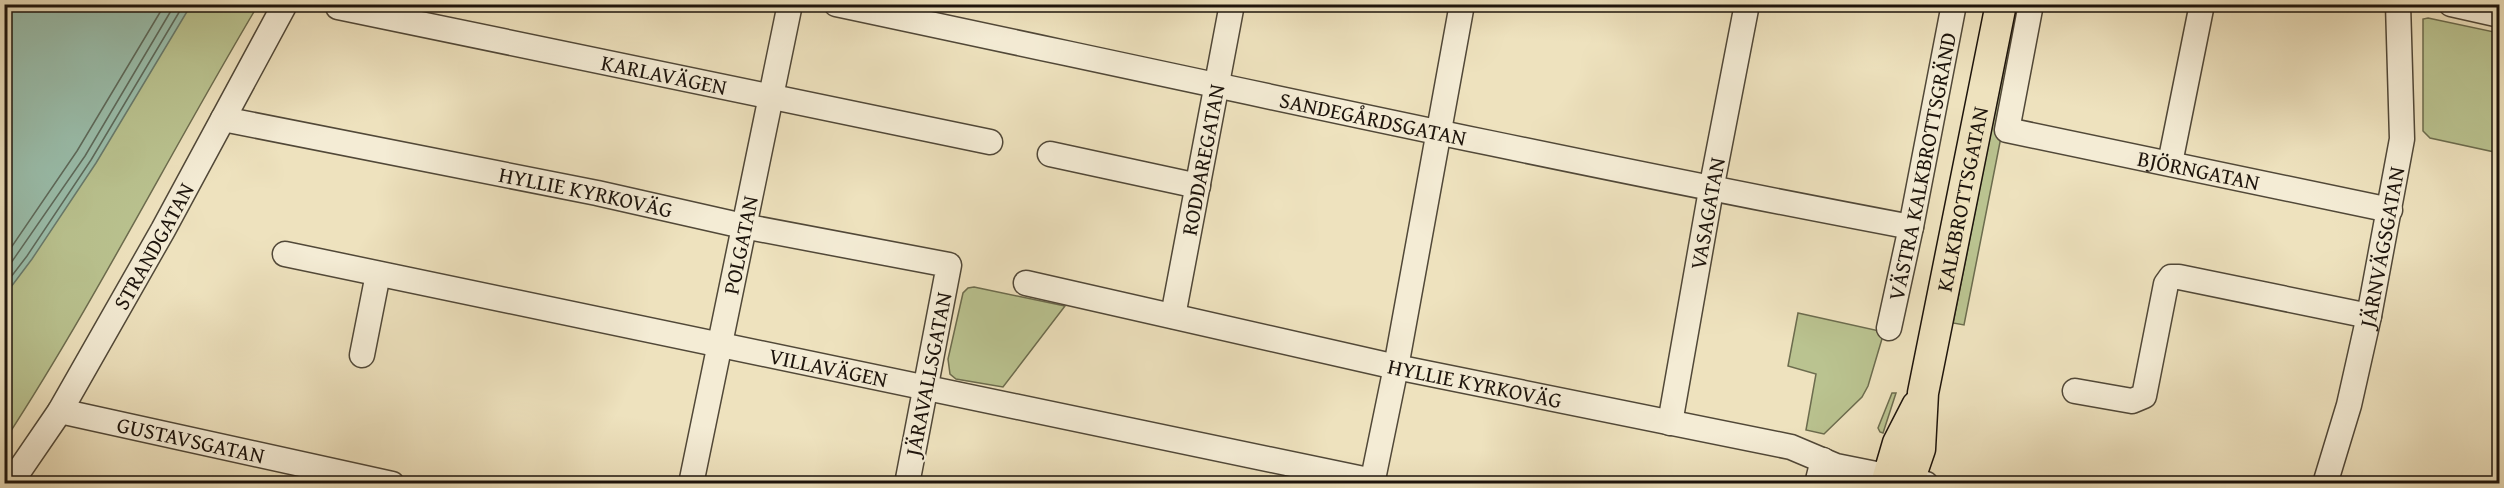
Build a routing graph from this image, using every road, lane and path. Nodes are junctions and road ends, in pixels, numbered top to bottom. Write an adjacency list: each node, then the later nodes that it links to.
1 (285, 4): 17 (street, STRANDGATAN)
2 (790, 4): 16 (street, POLGATAN)
3 (836, 4): 15 (street, SANDEGÅRDSGATAN)
4 (1232, 4): 15 (street, RODDAREGATAN)
5 (1461, 4): 18 (street)
6 (1747, 4): 23 (street, VASAGATAN)
7 (1954, 4): 26 (street, VÄSTRA KALKBROTTSGRÄND)
8 (2001, 4): 42 (main road, KALKBROTTSGATAN)
9 (2031, 4): 21 (street, BJÖRNGATAN)
10 (2202, 4): 21 (street)
11 (2398, 4): 24 (street, JÄRNVÄGSGATAN)
12 (2451, 4): 14 (street)
13 (339, 7): 16 (street, KARLAVÄGEN)
14 (2499, 15)
15 (1217, 85): 18 (street, SANDEGÅRDSGATAN); 22 (street, RODDAREGATAN)
16 (771, 95): 19 (street, KARLAVÄGEN); 25 (street, POLGATAN)
17 (224, 118): 25 (street, HYLLIE KYRKOVÄG); 39 (street, STRANDGATAN)
18 (1437, 133): 23 (street, SANDEGÅRDSGATAN); 36 (street)
19 (990, 142)
20 (1050, 154): 22 (street)
21 (2170, 163): 24 (street, BJÖRNGATAN)
22 (1198, 186): 31 (street, RODDAREGATAN)
23 (1711, 190): 26 (street, SANDEGÅRDSGATAN); 40 (street, VASAGATAN)
24 (2390, 210): 32 (street, JÄRNVÄGSGATAN)
25 (743, 226): 28 (street, HYLLIE KYRKOVÄG); 34 (street, POLGATAN)
26 (1911, 227): 33 (street, VÄSTRA KALKBROTTSGRÄND)
27 (285, 254): 29 (street, VILLAVÄGEN)
28 (948, 265): 37 (street, JÄRAVALLSGATAN)
29 (378, 274): 34 (street, VILLAVÄGEN); 35 (street)
30 (1026, 283): 31 (street, HYLLIE KYRKOVÄG)
31 (1173, 316): 36 (street, HYLLIE KYRKOVÄG)
32 (2369, 316): 38 (street); 49 (street, JÄRNVÄGSGATAN)
33 (1889, 328)
34 (719, 344): 37 (street, VILLAVÄGEN); 46 (street, POLGATAN)
35 (362, 355)
36 (1396, 367): 40 (street, HYLLIE KYRKOVÄG); 43 (street)
37 (927, 387): 43 (street, VILLAVÄGEN); 47 (street, JÄRAVALLSGATAN)
38 (2075, 391)
39 (60, 411): 44 (street, STRANDGATAN); 45 (street, GUSTAVSGATAN)
40 (1670, 423): 41 (street, HYLLIE KYRKOVÄG)
41 (1823, 460): 42 (street, HYLLIE KYRKOVÄG); 48 (street)
42 (1904, 481)
43 (1375, 482)
44 (10, 483)
45 (392, 483)
46 (691, 483)
47 (907, 483)
48 (1816, 483)
49 (2325, 483)

